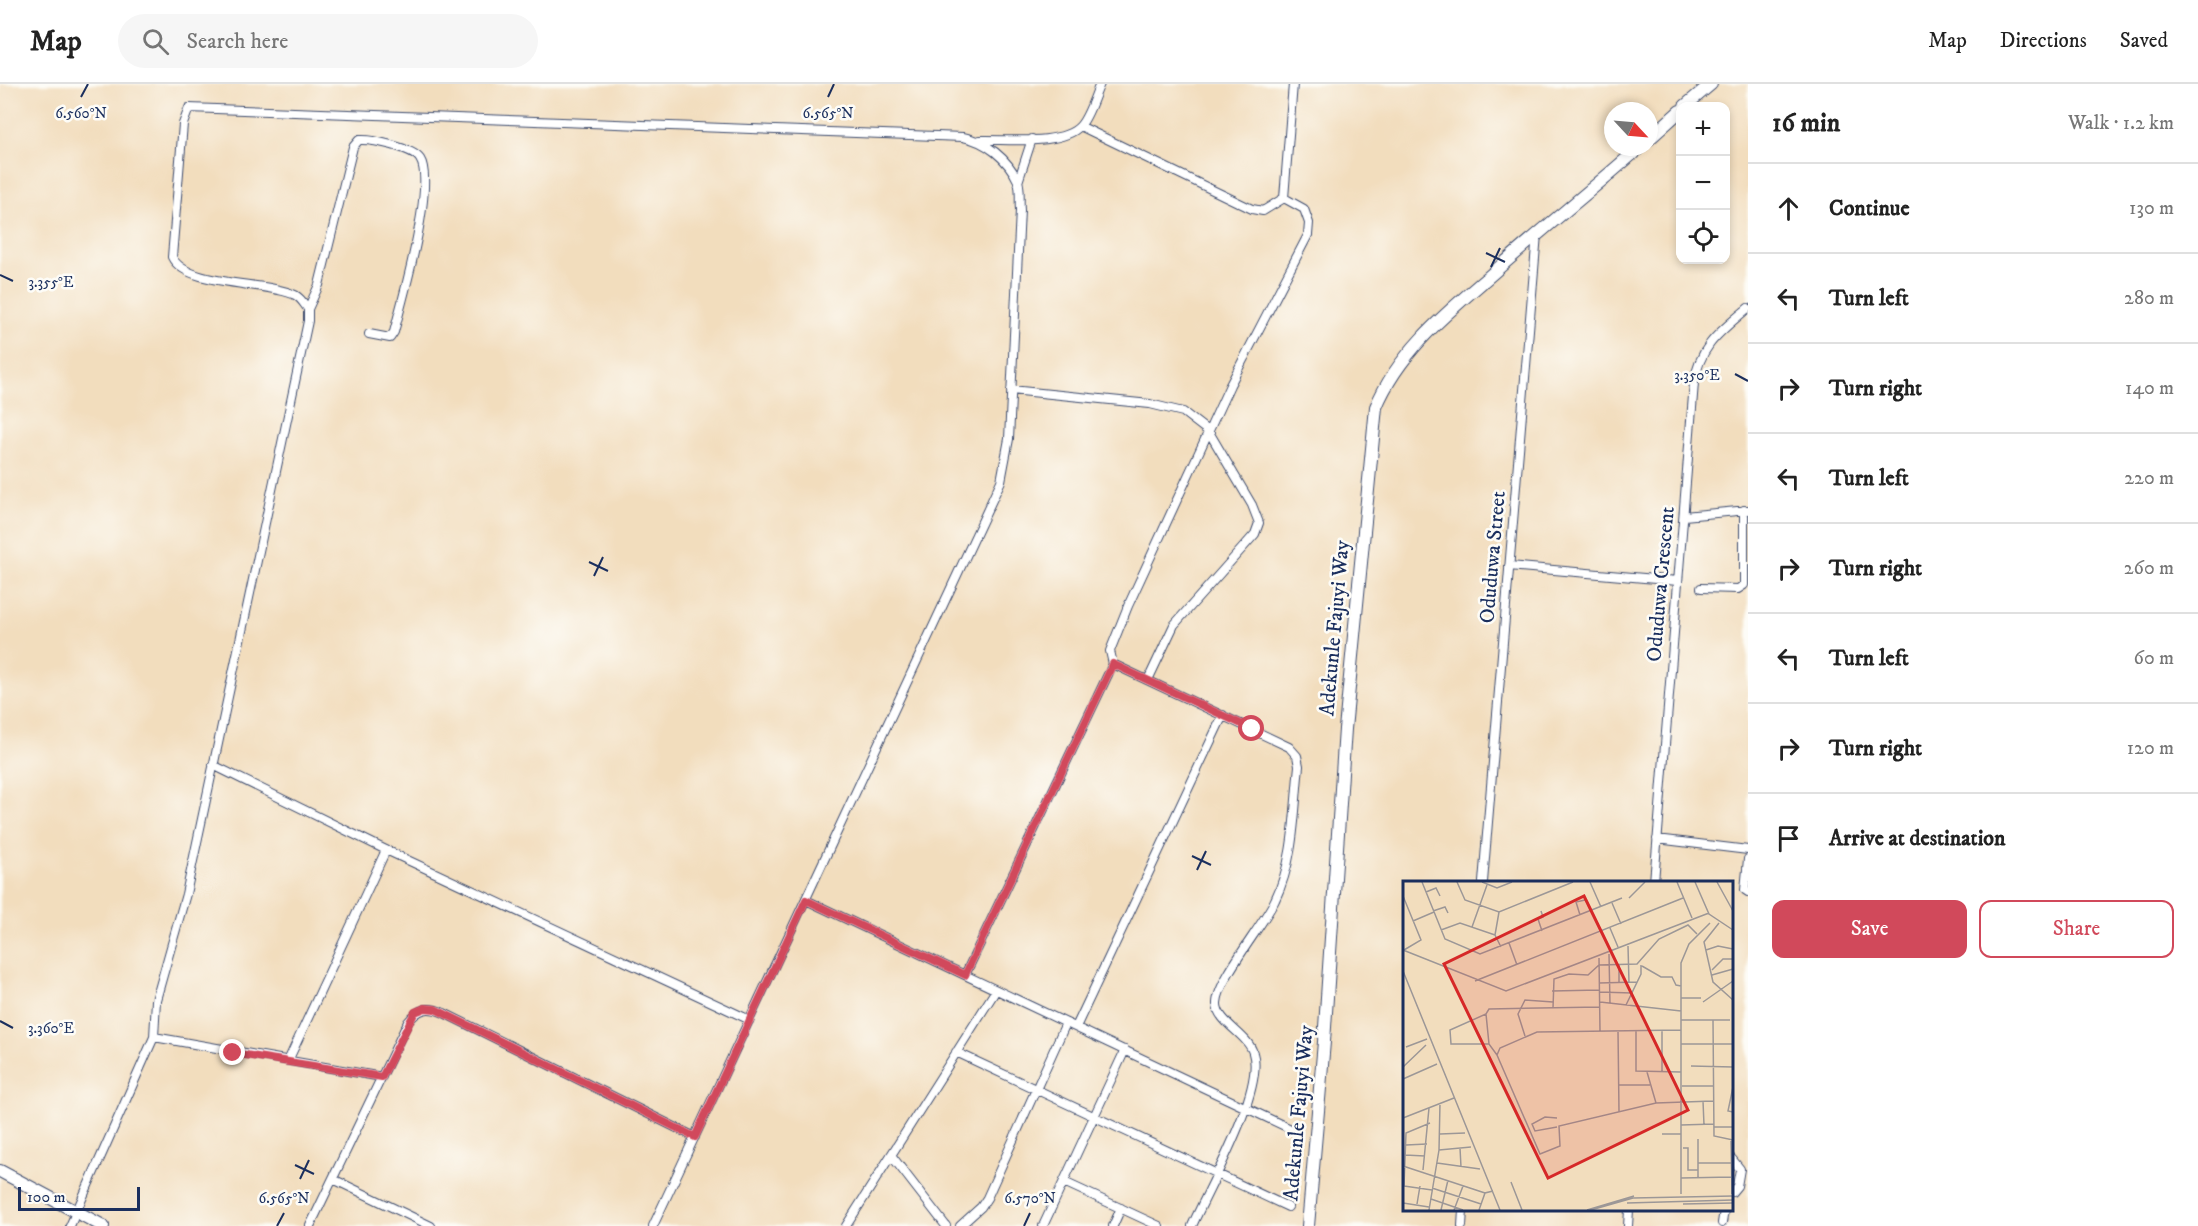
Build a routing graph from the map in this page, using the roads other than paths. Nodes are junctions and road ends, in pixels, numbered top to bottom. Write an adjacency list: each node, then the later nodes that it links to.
1 (1100, 84): 6 (street)
2 (1293, 84): 12 (street)
3 (1711, 84): 4 (street)
4 (1690, 102)
5 (1676, 115): 7 (street)
6 (1080, 126): 8 (street); 12 (street)
7 (1658, 131)
8 (1032, 139): 9 (street); 11 (street)
9 (980, 140): 11 (street); 15 (street)
10 (1629, 156): 13 (street, Adekunle Fajuyi Way)
11 (1018, 182): 17 (street)
12 (1284, 198): 18 (street)
13 (1537, 234): 21 (street, Oduduwa Street); 78 (street, Adekunle Fajuyi Way)
14 (1748, 308): 20 (street, Oduduwa Crescent)
15 (308, 309): 16 (street); 27 (street)
16 (369, 334)
17 (1011, 390): 18 (street); 35 (street)
18 (1209, 432): 24 (street); 25 (street)
19 (1746, 510): 20 (street); 23 (street)
20 (1684, 516): 22 (street, Oduduwa Crescent)
21 (1509, 566): 22 (street); 32 (street, Oduduwa Street)
22 (1678, 581): 28 (street, Oduduwa Crescent)
23 (1701, 588)
24 (1113, 664): 25 (street); 36 (street)
25 (1148, 680): 26 (street)
26 (1223, 715): 40 (street); 47 (street)
27 (213, 765): 29 (street); 41 (street)
28 (1657, 839): 30 (street); 33 (street, Oduduwa Crescent)
29 (386, 850): 38 (street); 44 (street)
30 (1748, 850)
31 (1748, 859): 34 (street)
32 (1483, 881)
33 (1654, 881)
34 (1748, 892)
35 (806, 900): 36 (street); 38 (street)
36 (965, 975): 37 (street)
37 (996, 990): 39 (street); 43 (street)
38 (750, 1020): 50 (street)
39 (1066, 1023): 40 (street); 46 (street)
40 (1076, 1028): 42 (street)
41 (154, 1037): 44 (street); 64 (street)
42 (1125, 1050): 47 (street); 48 (street)
43 (956, 1052): 46 (street); 51 (street)
44 (288, 1061): 45 (street)
45 (382, 1077): 50 (street); 56 (street)
46 (1036, 1092): 48 (street); 73 (street)
47 (1247, 1108): 49 (street); 55 (street)
48 (1094, 1117): 55 (street); 57 (street)
49 (1293, 1130)
50 (695, 1137): 70 (street)
51 (891, 1155): 71 (street); 72 (street)
52 (1733, 1160): 53 (street); 58 (street)
53 (1748, 1165)
54 (0, 1171): 64 (street)
55 (1215, 1175): 59 (street); 77 (street)
56 (333, 1179): 68 (street); 69 (street)
57 (1064, 1182): 60 (street); 74 (street)
58 (1733, 1189)
59 (1288, 1207)
60 (1120, 1208): 75 (street); 76 (street)
61 (1463, 1211): 79 (street)
62 (1629, 1211): 80 (street)
63 (1724, 1211): 65 (street)
64 (76, 1213): 66 (street); 67 (street)
65 (1722, 1223)
66 (70, 1226)
67 (103, 1226)
68 (310, 1226)
69 (431, 1226)
70 (653, 1226)
71 (846, 1226)
72 (946, 1226)
73 (960, 1226)
74 (1043, 1226)
75 (1113, 1226)
76 (1159, 1226)
77 (1191, 1226)
78 (1308, 1226)
79 (1462, 1226)
80 (1628, 1226)

